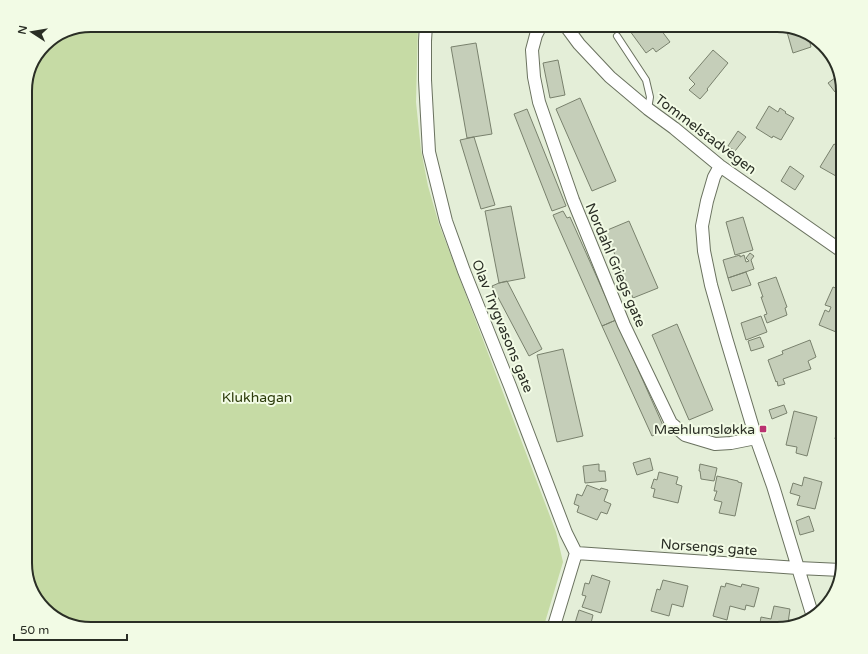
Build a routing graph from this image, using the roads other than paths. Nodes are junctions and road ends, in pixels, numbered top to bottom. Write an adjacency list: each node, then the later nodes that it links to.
1 (425, 32): 9 (street, Olav Trygvasons gate)
2 (538, 32): 8 (street, Nordahl Griegs gate)
3 (570, 32): 5 (street, Tommelstadvegen)
4 (616, 36): 5 (lane)
5 (648, 109): 6 (street, Tommelstadvegen)
6 (720, 166): 7 (street, Tommelstadvegen); 8 (street)
7 (836, 247)
8 (756, 438): 10 (street)
9 (576, 553): 10 (street, Norsengs gate); 13 (street)
10 (798, 568): 11 (street, Norsengs gate); 12 (street)
11 (835, 570)
12 (811, 611)
13 (555, 622)

